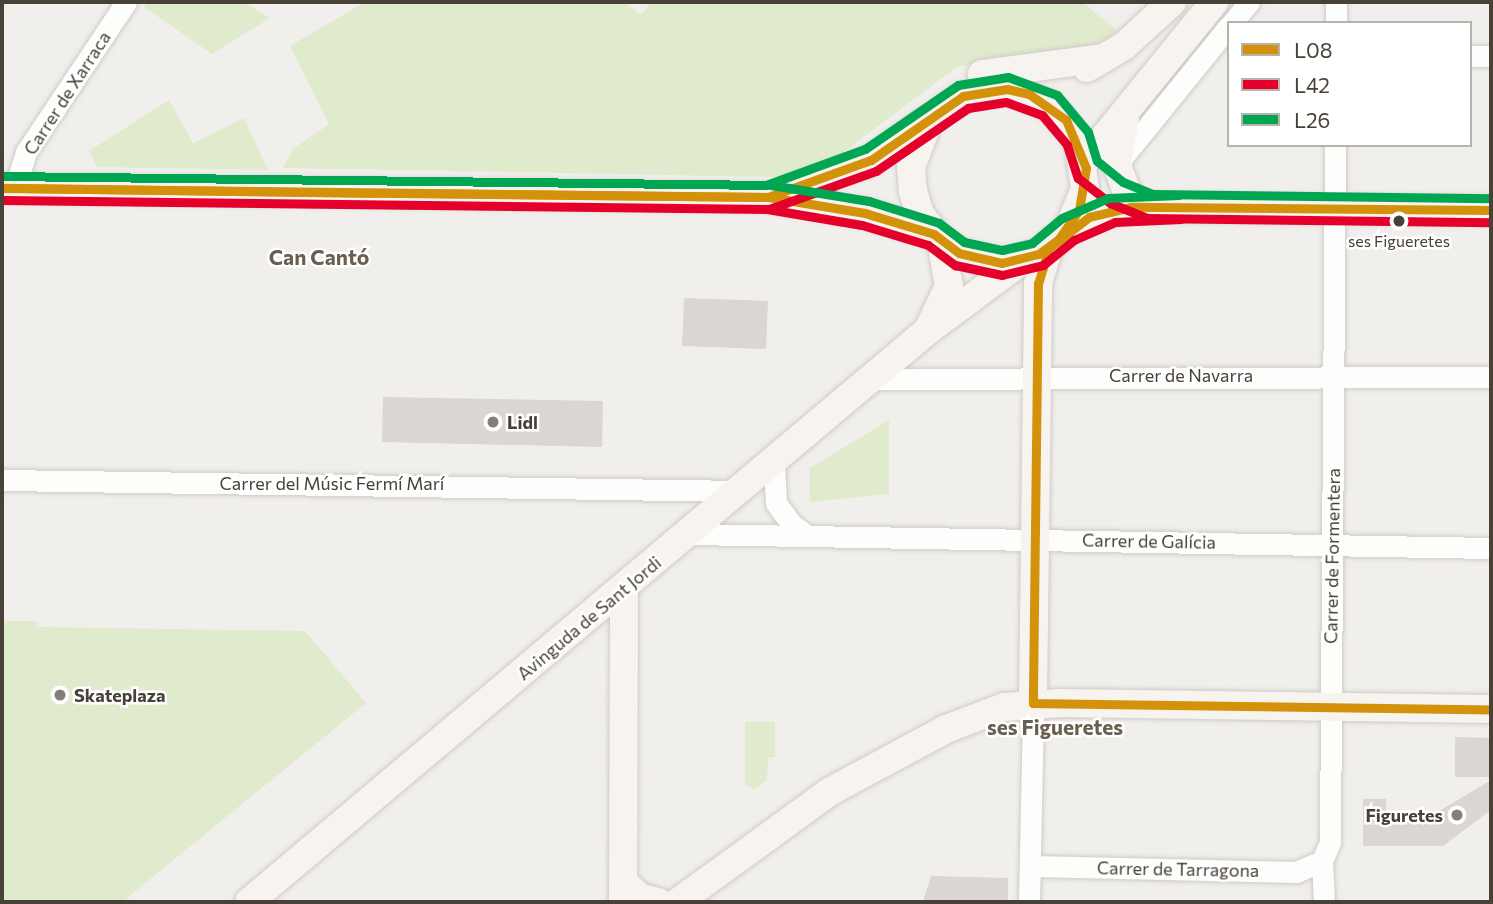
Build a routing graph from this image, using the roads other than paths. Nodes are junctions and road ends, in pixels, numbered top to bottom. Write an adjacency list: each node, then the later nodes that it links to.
1 (124, 2): 17 (street, Carrer de Xarraca)
2 (1172, 2): 9 (street)
3 (1250, 2): 5 (street)
4 (1336, 2): 6 (street)
5 (1223, 16): 11 (street); 15 (street)
6 (1336, 21)
7 (1472, 56): 8 (street)
8 (1491, 56)
9 (1104, 58): 10 (street); 16 (street)
10 (1007, 89): 12 (street); 14 (street)
11 (1127, 105): 14 (street); 15 (street)
12 (928, 123): 16 (street); 22 (street)
13 (1335, 147): 20 (street, Carrer de Formentera)
14 (1085, 164): 19 (street); 23 (street)
15 (1117, 165): 19 (street)
16 (846, 172): 18 (street)
17 (8, 188): 18 (street)
18 (768, 197): 22 (street)
19 (1139, 202): 20 (street); 23 (street)
20 (1336, 208): 21 (street); 25 (street, Carrer de Formentera)
21 (1491, 210)
22 (937, 237): 23 (street); 24 (street, Avinguda de Sant Jordi)
23 (1047, 245): 24 (street, Avinguda de Sant Jordi); 26 (street)
24 (926, 332): 28 (street, Avinguda de Sant Jordi)
25 (1334, 376): 26 (street, Carrer de Navarra); 27 (street, Carrer de Navarra); 35 (street, Carrer de Formentera)
26 (1038, 377): 28 (street, Carrer de Navarra); 34 (street)
27 (1491, 377)
28 (872, 379): 29 (street, Avinguda de Sant Jordi)
29 (774, 464): 31 (street, Avinguda de Sant Jordi); 33 (street)
30 (2, 480): 31 (street, Carrer del Músic Fermí Marí)
31 (741, 491): 32 (street, Avinguda de Sant Jordi)
32 (690, 534): 33 (street, Carrer de Galícia); 37 (street, Avinguda de Sant Jordi)
33 (808, 536): 34 (street, Carrer de Galícia)
34 (1034, 539): 35 (street, Carrer de Galícia); 40 (street)
35 (1333, 545): 36 (street, Carrer de Galícia); 41 (street, Carrer de Formentera)
36 (1491, 548)
37 (624, 589): 38 (street, Avinguda de Sant Jordi); 39 (street)
38 (572, 633): 39 (street); 47 (street, Avinguda de Sant Jordi)
39 (620, 660): 45 (street)
40 (1033, 703): 41 (street); 44 (street); 49 (street)
41 (1330, 708): 42 (street); 43 (street, Carrer de Formentera)
42 (1491, 709)
43 (1322, 861): 44 (street, Carrer de Tarragona); 50 (street, Carrer de Formentera)
44 (1033, 866): 46 (street)
45 (623, 892): 48 (street)
46 (1030, 898)
47 (250, 902)
48 (659, 902)
49 (678, 902)
50 (1324, 902)

